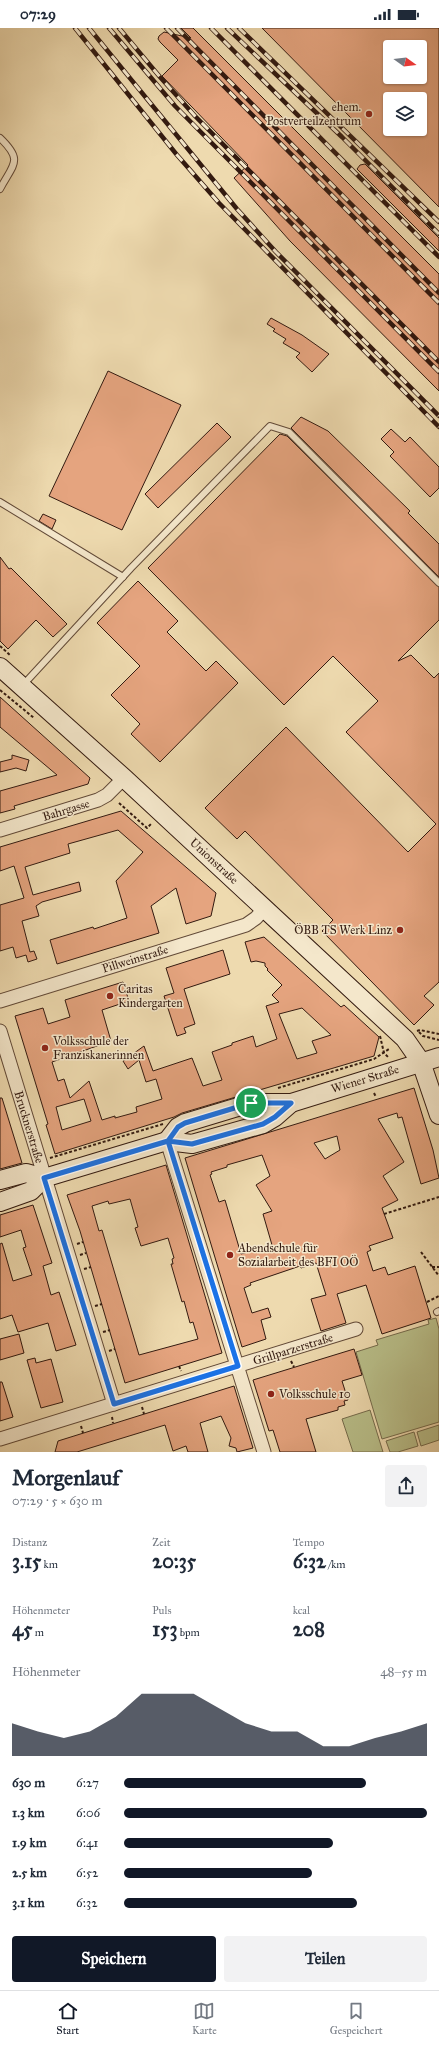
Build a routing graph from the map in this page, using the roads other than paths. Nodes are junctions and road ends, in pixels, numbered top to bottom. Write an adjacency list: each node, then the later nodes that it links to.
1 (0, 138): 2 (lane)
2 (0, 189)
3 (0, 502): 4 (lane)
4 (123, 577): 5 (lane); 7 (lane)
5 (439, 583)
6 (0, 667): 7 (main road, Unionstraße)
7 (21, 686): 8 (main road, Unionstraße)
8 (124, 778): 9 (street, Bahrgasse); 10 (main road, Unionstraße)
9 (0, 830)
10 (265, 908): 11 (street, Pillweinstraße); 14 (main road, Unionstraße)
11 (0, 1001)
12 (0, 1031): 17 (street, Brucknerstraße)
13 (439, 1057): 14 (main road, Wiener Straße)
14 (421, 1062): 15 (main road, Unionstraße); 16 (main road, Wiener Straße)
15 (439, 1114)
16 (168, 1141): 17 (main road, Wiener Straße); 21 (street)
17 (44, 1178): 18 (main road, Wiener Straße); 19 (main road, Wiener Straße); 22 (street, Brucknerstraße)
18 (0, 1180)
19 (0, 1202)
20 (356, 1329): 21 (street, Grillparzerstraße)
21 (238, 1366): 22 (street, Grillparzerstraße); 24 (street)
22 (113, 1409): 23 (street, Grillparzerstraße)
23 (0, 1439)
24 (264, 1452)

